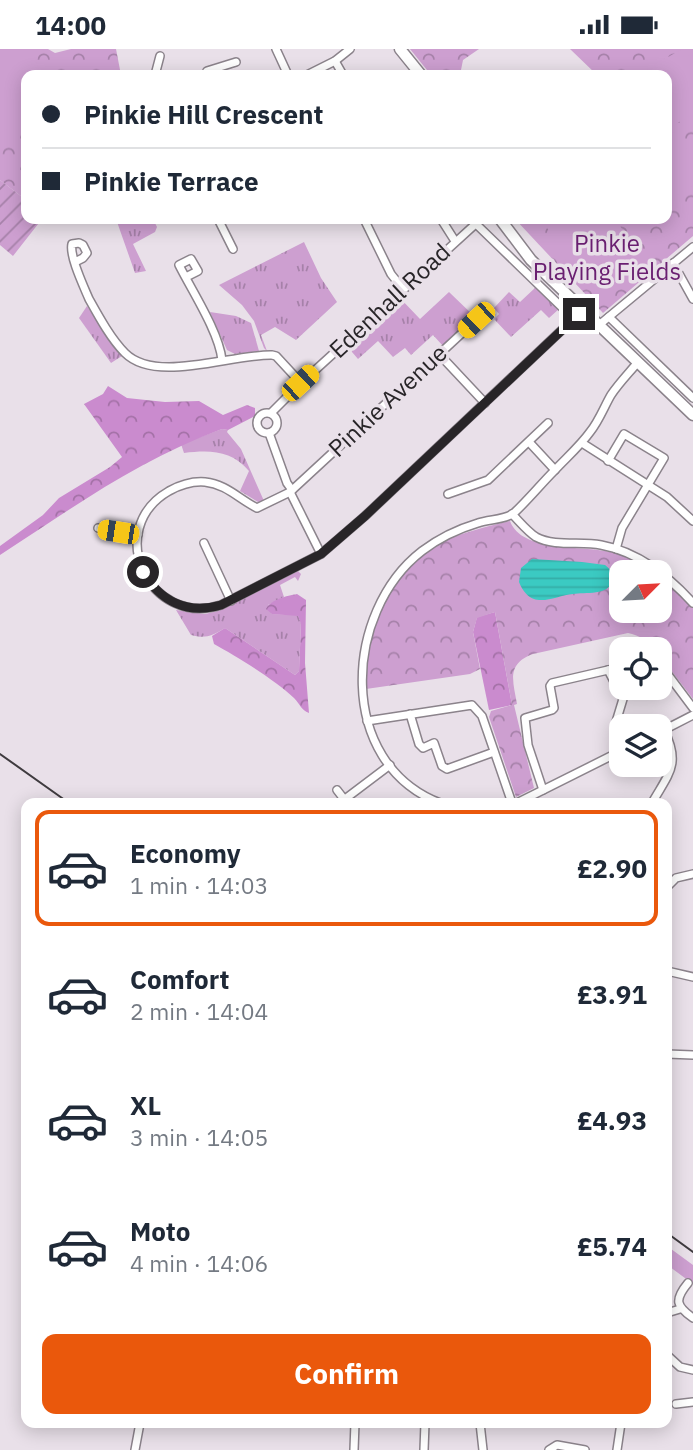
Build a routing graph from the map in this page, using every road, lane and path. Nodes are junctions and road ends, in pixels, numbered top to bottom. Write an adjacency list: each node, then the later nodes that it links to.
1 (276, 49): 11 (street)
2 (349, 49): 5 (street)
3 (400, 49): 14 (main road)
4 (160, 56): 8 (street)
5 (335, 61): 12 (street); 13 (street)
6 (236, 62): 7 (street)
7 (223, 66): 9 (street); 10 (street)
8 (156, 70)
9 (210, 70)
10 (225, 70)
11 (286, 70)
12 (317, 70)
13 (340, 70)
14 (418, 70)
15 (220, 224): 23 (street)
16 (366, 224): 27 (street)
17 (444, 224): 21 (street)
18 (475, 224): 21 (street, Edenhall Road)
19 (481, 224): 32 (street)
20 (504, 224): 30 (main road)
21 (455, 241): 27 (street, Edenhall Road)
22 (693, 247): 25 (street)
23 (233, 249)
24 (75, 262): 35 (street)
25 (673, 263): 28 (street); 31 (street)
26 (186, 277): 35 (street)
27 (404, 289): 37 (street, Edenhall Road)
28 (693, 299)
29 (487, 310): 34 (street, Pinkie Avenue)
30 (583, 310): 32 (street); 33 (main road)
31 (609, 317): 33 (street); 38 (street)
32 (574, 319): 39 (street)
33 (599, 325): 36 (main road)
34 (439, 354): 39 (street); 49 (street, Pinkie Avenue)
35 (222, 360): 37 (street)
36 (638, 362): 41 (main road); 45 (street)
37 (300, 383): 40 (street, Edenhall Road)
38 (693, 398)
39 (485, 403): 57 (street)
40 (271, 413): 43 (street); 43 (street)
41 (693, 415)
42 (548, 423): 44 (street)
43 (269, 433): 49 (street)
44 (529, 442): 47 (street); 50 (street)
45 (582, 443): 46 (street); 47 (street)
46 (608, 461): 48 (street); 48 (street)
47 (555, 470): 51 (street)
48 (648, 485): 52 (street); 56 (street)
49 (291, 491): 54 (street, Pinkie Avenue); 57 (street)
50 (448, 494)
51 (512, 514): 56 (street); 66 (street)
52 (693, 521)
53 (98, 528): 54 (street)
54 (138, 535): 58 (street)
55 (204, 543): 58 (street)
56 (616, 549): 59 (street)
57 (321, 554): 58 (street)
58 (231, 601)
59 (693, 603)
60 (608, 670): 64 (street); 73 (street)
61 (672, 680): 62 (street)
62 (693, 708)
63 (410, 714): 66 (street); 68 (street); 68 (street)
64 (618, 714)
65 (693, 715): 67 (street)
66 (367, 721): 70 (street)
67 (672, 726)
68 (494, 753): 77 (street)
69 (609, 757): 73 (street)
70 (390, 765): 75 (street); 76 (street)
71 (668, 777): 79 (street)
72 (337, 790): 74 (street)
73 (543, 790): 78 (street)
74 (344, 798)
75 (350, 798)
76 (429, 798)
77 (512, 798)
78 (534, 798)
79 (655, 798)
80 (693, 874): 81 (street)
81 (672, 882)
82 (672, 972): 83 (street)
83 (693, 977)
84 (672, 1054): 85 (street)
85 (693, 1055)
86 (688, 1283): 87 (street)
87 (680, 1308): 88 (street); 89 (street)
88 (672, 1311)
89 (693, 1318)
90 (672, 1360): 91 (street)
91 (693, 1370)
92 (690, 1400): 93 (street)
93 (676, 1404)
94 (139, 1428): 99 (street)
95 (355, 1428): 100 (street)
96 (425, 1428): 101 (street)
97 (481, 1428): 102 (street)
98 (620, 1428): 105 (street)
99 (135, 1450)
100 (354, 1450)
101 (424, 1450)
102 (483, 1450)
103 (549, 1450): 104 (street)
104 (585, 1450)
105 (617, 1450)

